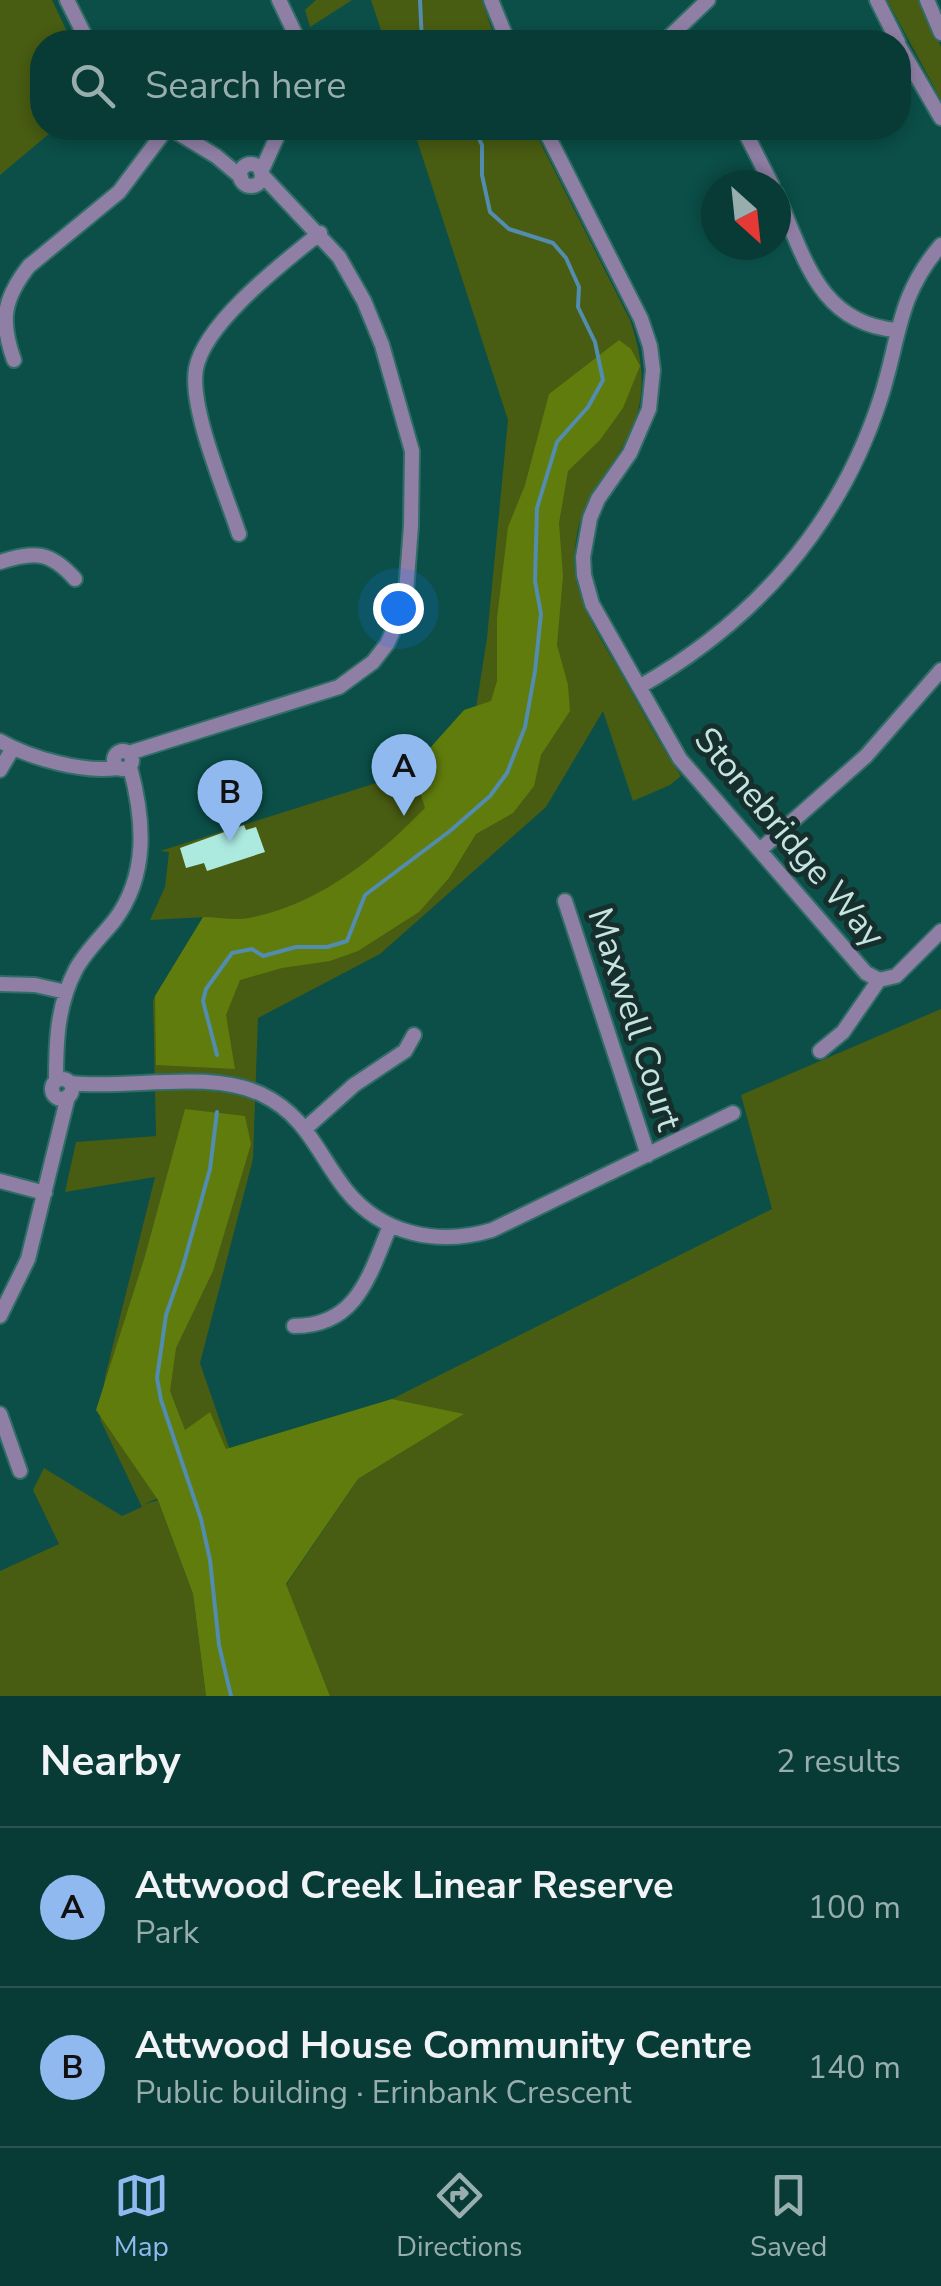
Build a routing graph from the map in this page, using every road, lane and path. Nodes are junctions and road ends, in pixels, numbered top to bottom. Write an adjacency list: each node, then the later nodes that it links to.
1 (67, 0): 7 (street)
2 (280, 0): 8 (street)
3 (492, 0): 9 (street)
4 (708, 0): 10 (street)
5 (877, 0): 11 (street)
6 (927, 0): 12 (street)
7 (82, 30)
8 (294, 30)
9 (503, 30)
10 (681, 30)
11 (892, 30)
12 (941, 33)
13 (911, 66): 14 (street)
14 (941, 118)
15 (159, 140): 26 (street)
16 (189, 140): 21 (street)
17 (273, 140): 21 (street)
18 (550, 140): 31 (street, Stonebridge Way)
19 (749, 140): 20 (street)
20 (764, 170)
21 (252, 173): 23 (street)
22 (791, 227): 25 (street)
23 (320, 233): 27 (street); 33 (street)
24 (941, 245): 25 (street)
25 (896, 330): 31 (street)
26 (14, 360)
27 (239, 534)
28 (0, 562): 29 (street)
29 (76, 579)
30 (941, 670): 35 (street)
31 (639, 686): 35 (street, Stonebridge Way)
32 (6, 745): 33 (street); 34 (street)
33 (123, 763): 40 (street)
34 (0, 770)
35 (760, 850): 38 (street, Stonebridge Way)
36 (565, 902): 46 (street, Maxwell Court)
37 (941, 931): 38 (street)
38 (880, 980): 42 (street)
39 (0, 984): 40 (street)
40 (66, 992): 43 (street)
41 (414, 1035): 45 (street)
42 (820, 1051)
43 (65, 1088): 45 (street); 48 (street)
44 (733, 1114): 46 (street)
45 (306, 1128): 49 (street)
46 (648, 1155): 49 (street)
47 (0, 1181): 48 (street)
48 (45, 1193): 50 (street)
49 (390, 1226): 51 (street)
50 (0, 1316)
51 (294, 1326)
52 (0, 1414): 53 (street)
53 (20, 1471)

